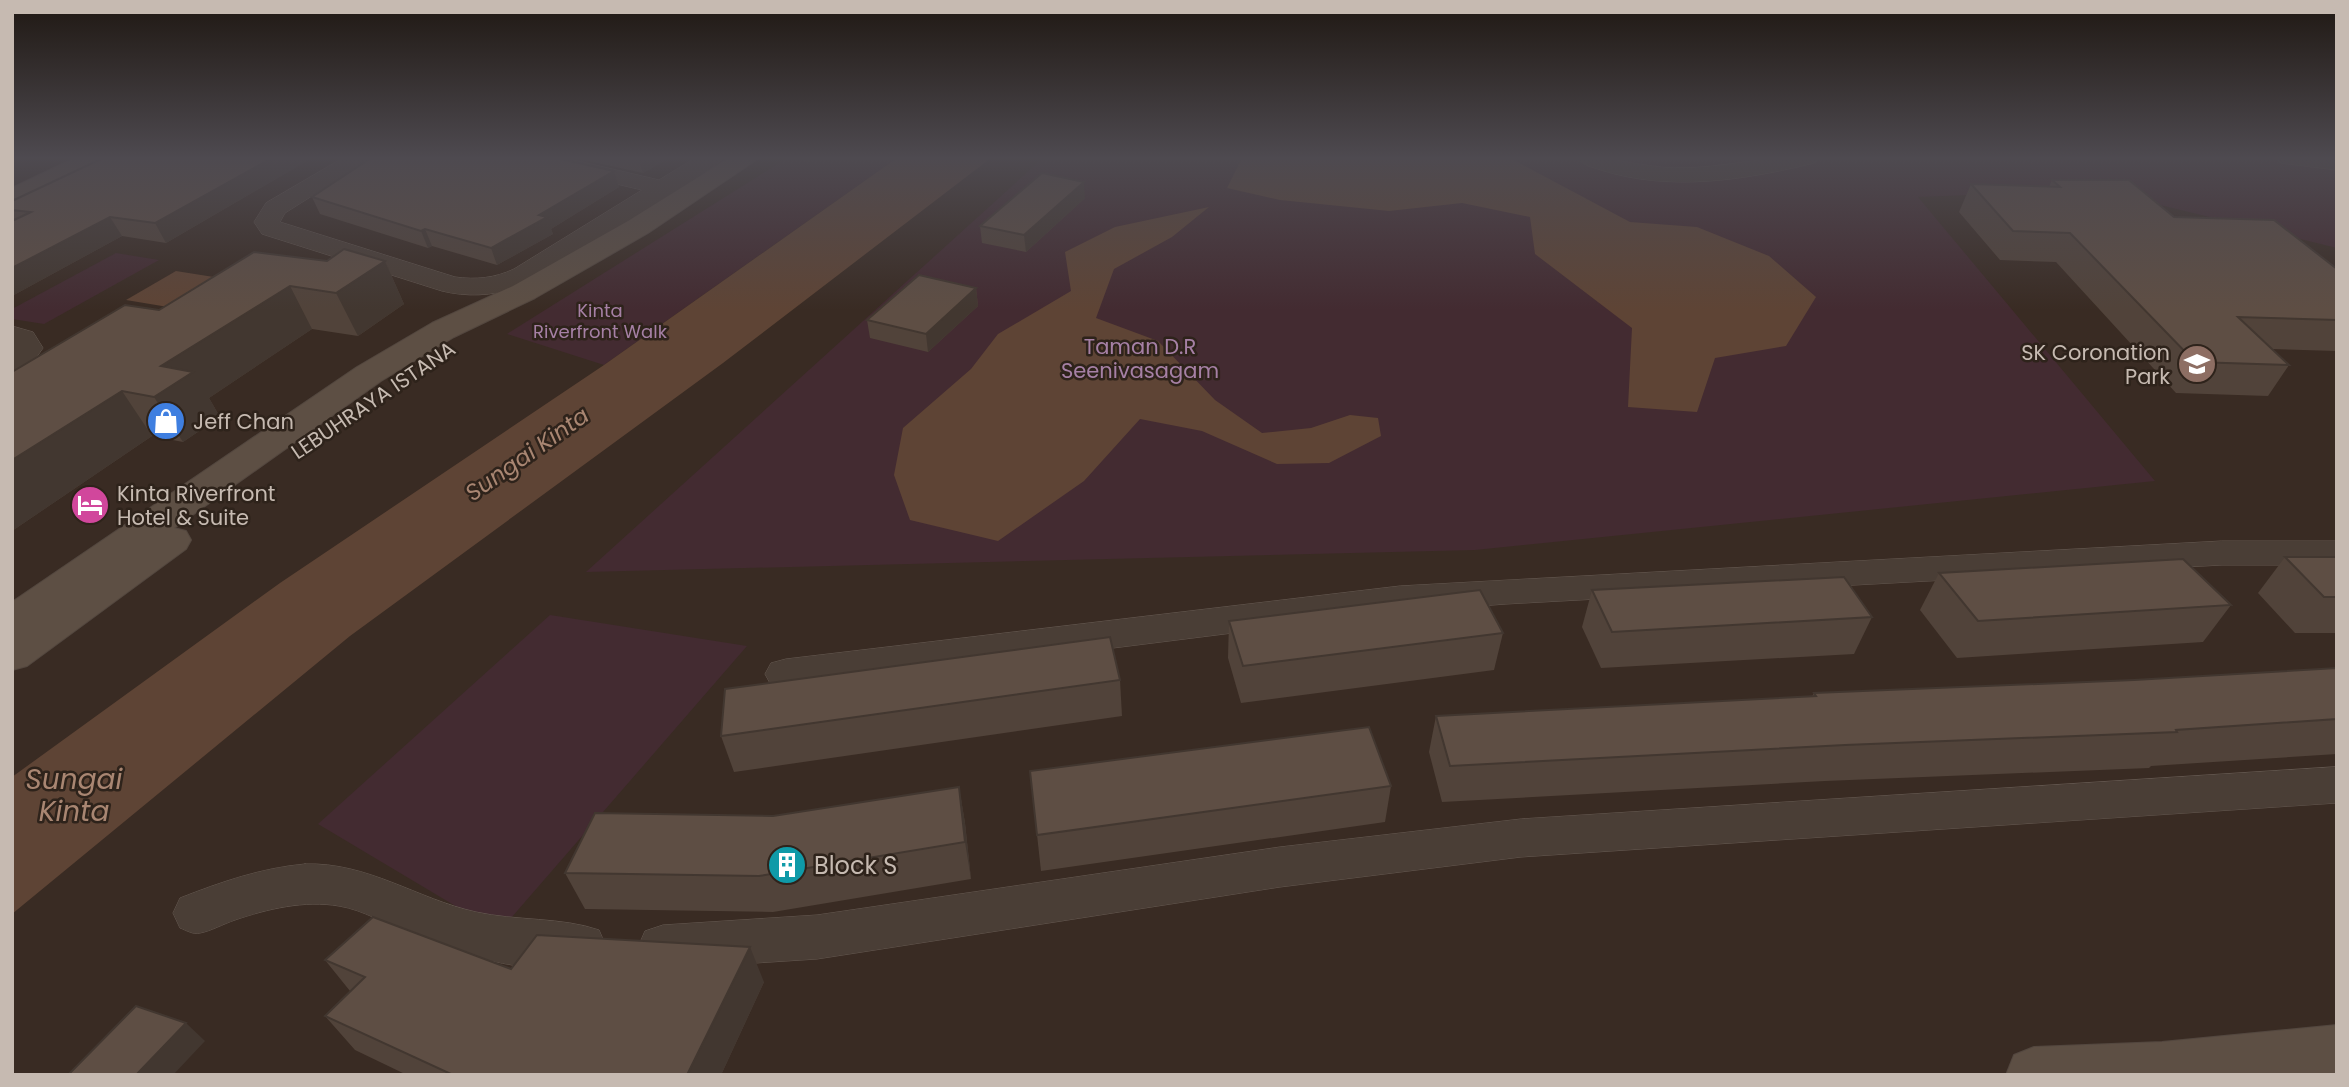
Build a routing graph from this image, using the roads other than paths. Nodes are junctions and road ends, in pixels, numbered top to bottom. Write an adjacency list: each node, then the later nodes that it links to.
1 (275, 209): 2 (street)
2 (630, 209)
3 (667, 209): 4 (street, LEBUHRAYA ISTANA)
4 (638, 227): 5 (street, LEBUHRAYA ISTANA); 8 (street, LEBUHRAYA ISTANA)
5 (481, 327): 8 (street); 11 (street, LEBUHRAYA ISTANA)
6 (12, 335): 7 (street)
7 (12, 369)
8 (339, 394): 10 (street, LEBUHRAYA ISTANA)
9 (2337, 553): 12 (street)
10 (12, 622)
11 (12, 655)
12 (786, 674)
13 (2337, 785): 14 (street)
14 (197, 913)
15 (2337, 1052): 16 (street)
16 (2164, 1072): 17 (street)
17 (2034, 1075)

